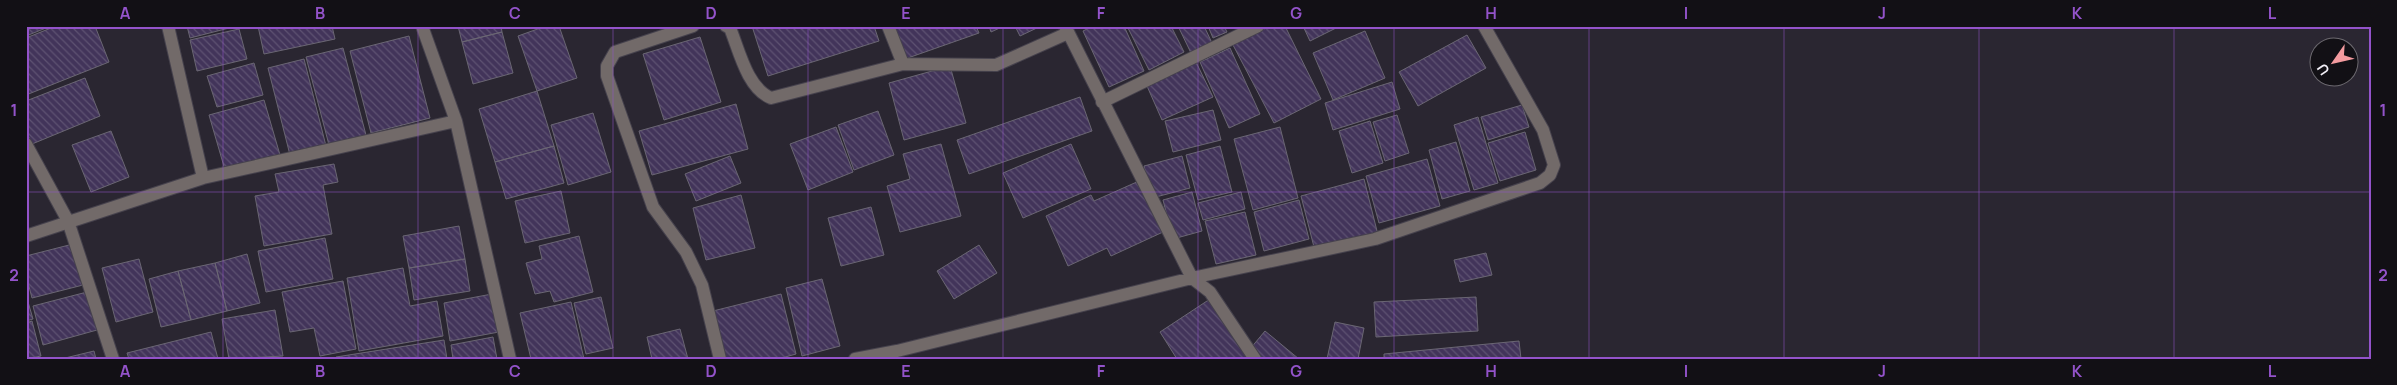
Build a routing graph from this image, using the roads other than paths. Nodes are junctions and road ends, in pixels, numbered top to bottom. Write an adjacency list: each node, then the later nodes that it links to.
1 (168, 26): 13 (street)
2 (422, 26): 11 (street)
3 (693, 26): 20 (street)
4 (726, 26): 9 (street)
5 (888, 26): 9 (street)
6 (1258, 26): 10 (street)
7 (1484, 26): 16 (street)
8 (1067, 30): 9 (street); 10 (street)
9 (904, 64)
10 (1102, 102): 16 (street)
11 (456, 121): 13 (street); 19 (street)
12 (26, 144): 14 (street)
13 (202, 178): 14 (street)
14 (68, 221): 15 (street); 18 (street)
15 (26, 236)
16 (1192, 278): 17 (street); 22 (street)
17 (908, 353): 21 (street)
18 (113, 359)
19 (510, 359)
20 (720, 359)
21 (855, 359)
22 (1255, 359)

